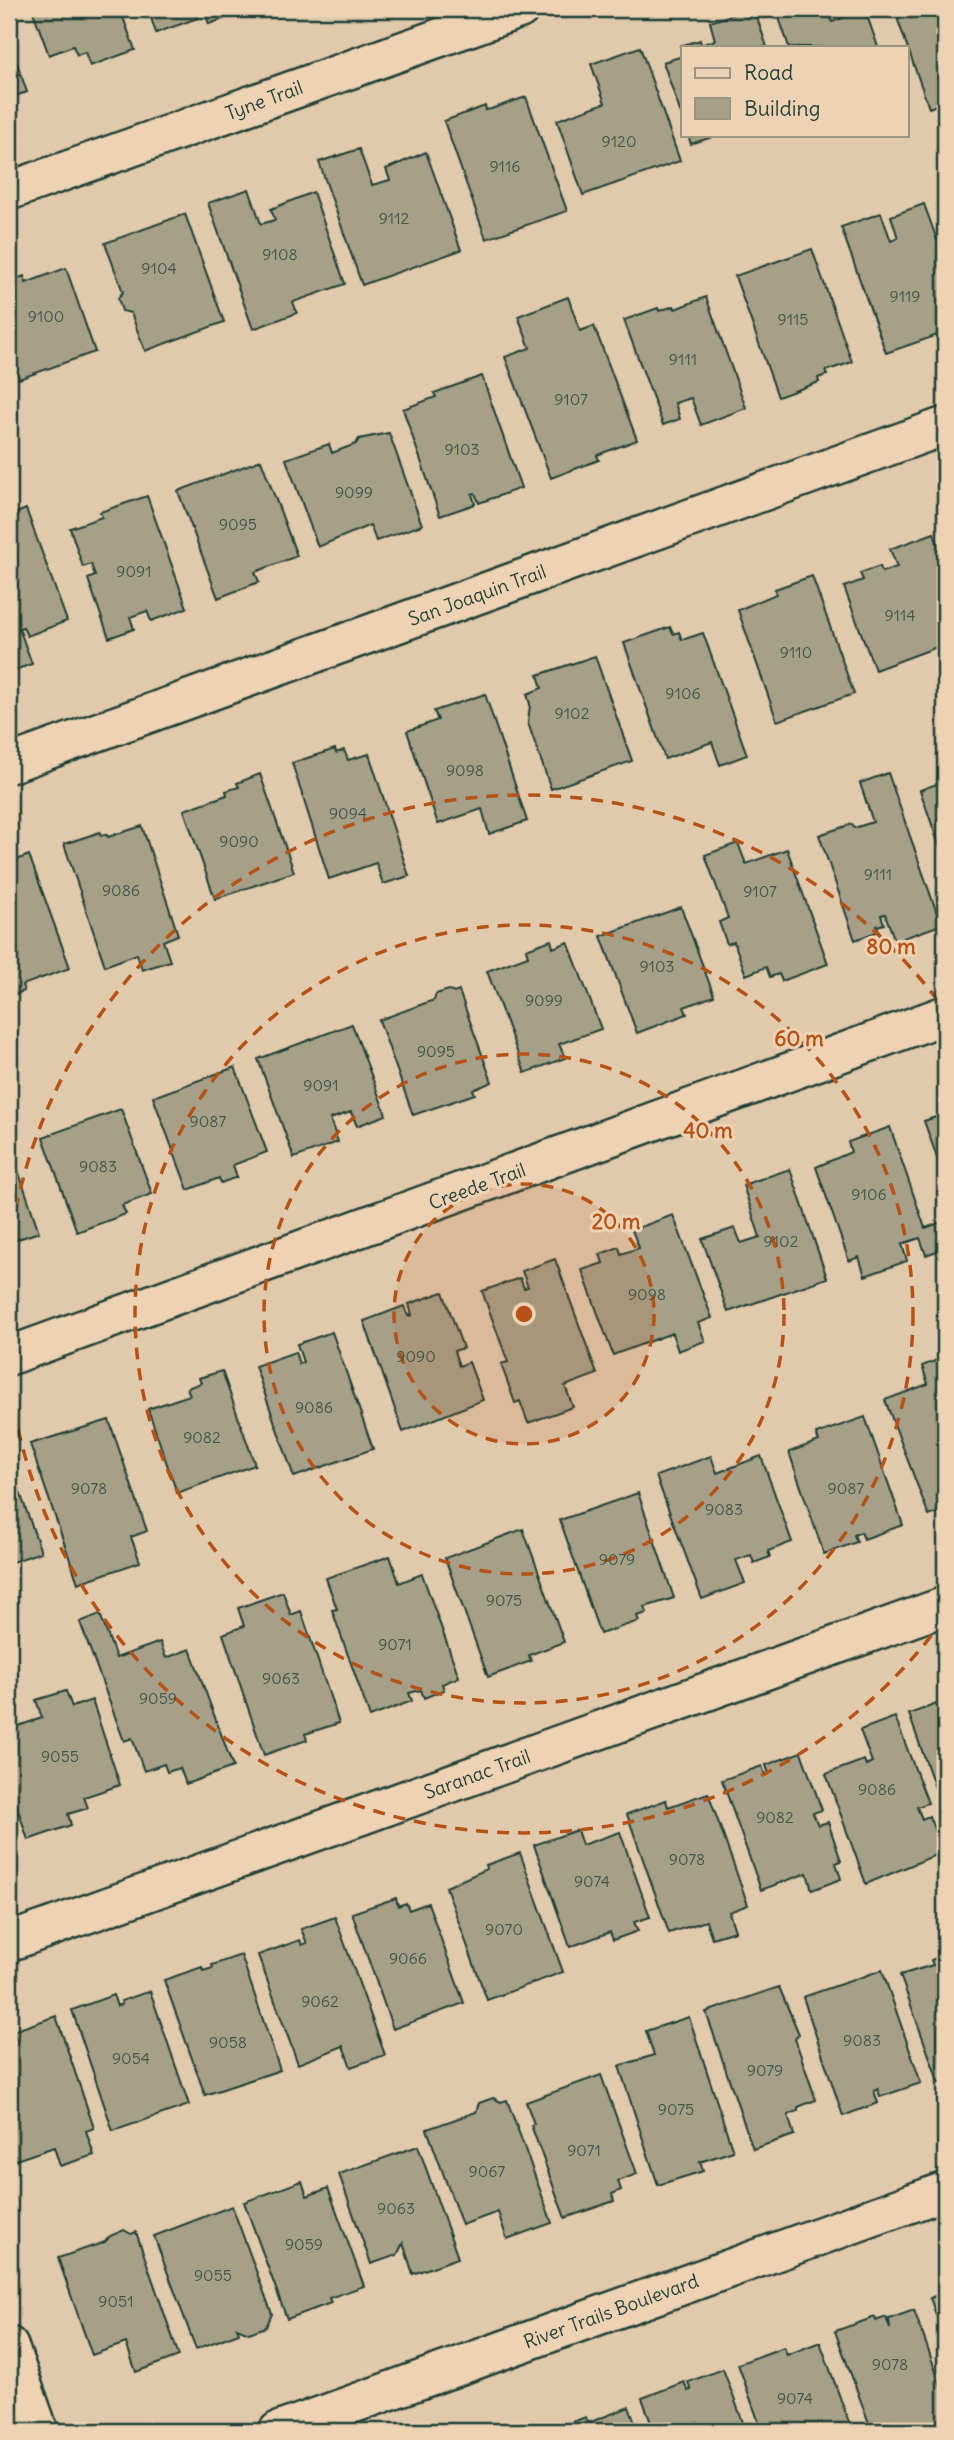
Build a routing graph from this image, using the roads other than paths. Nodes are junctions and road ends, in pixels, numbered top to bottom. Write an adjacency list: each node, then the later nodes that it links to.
1 (520, 9): 2 (street, Tyne Trail)
2 (9, 191)
3 (945, 426): 4 (street, San Joaquin Trail)
4 (9, 764)
5 (945, 1015): 6 (street, Creede Trail)
6 (9, 1356)
7 (945, 1606): 8 (street, Saranac Trail)
8 (9, 1942)
9 (945, 2191): 12 (street, River Trails Boulevard)
10 (9, 2346): 11 (street)
11 (40, 2431)
12 (278, 2431)

